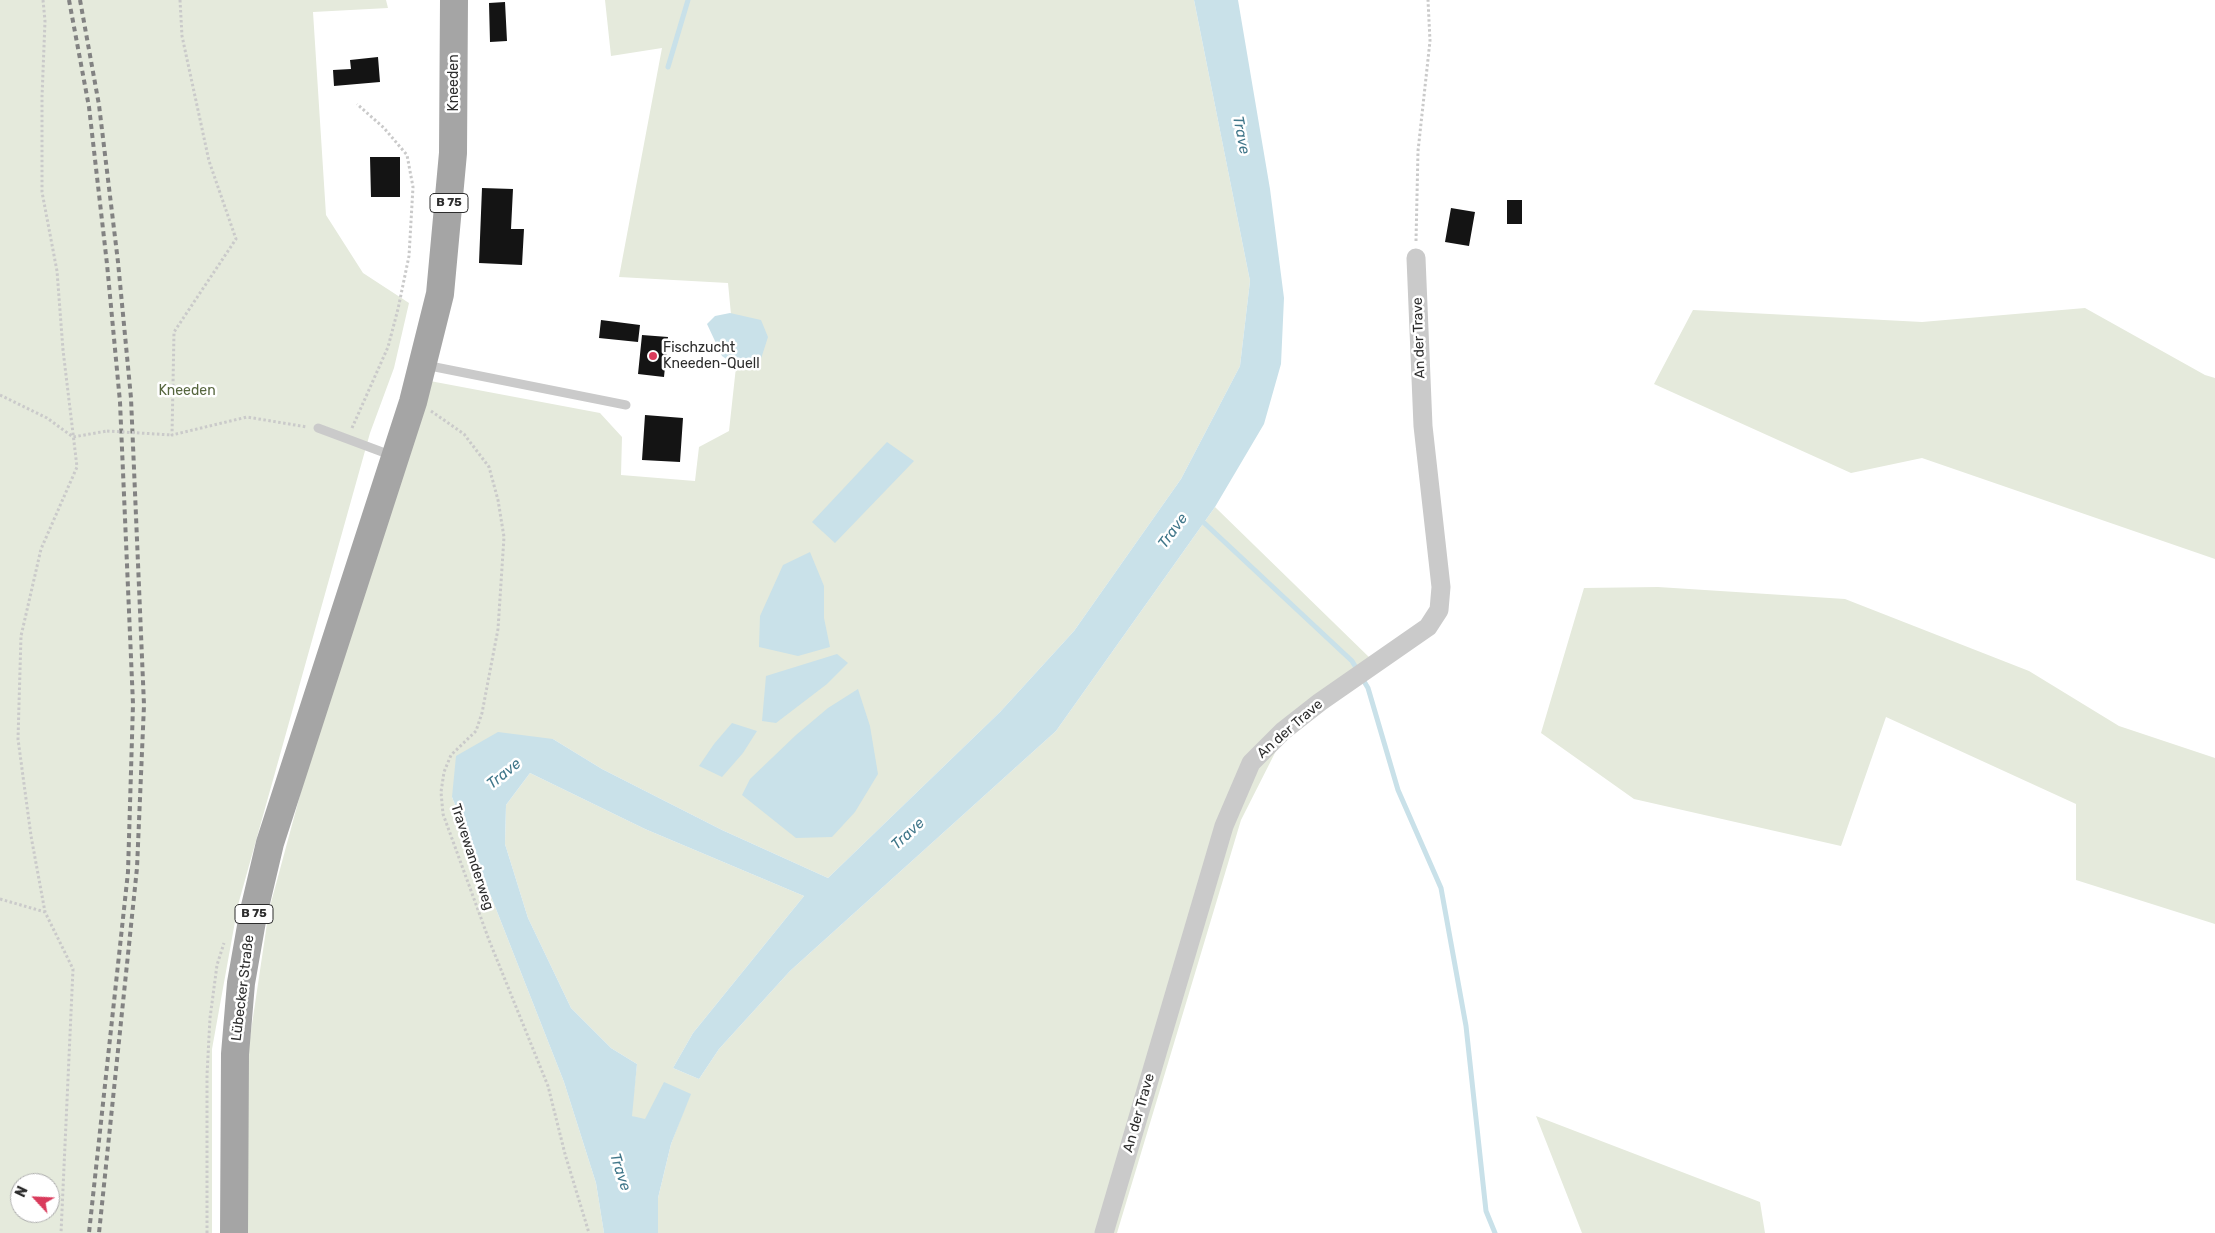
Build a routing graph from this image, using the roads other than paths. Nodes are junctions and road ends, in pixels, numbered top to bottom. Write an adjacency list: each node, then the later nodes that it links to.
1 (454, 0): 3 (main road, Kneeden / B 75)
2 (1416, 258): 8 (street, An der Trave)
3 (423, 364): 4 (lane); 6 (main road, Kneeden / B 75)
4 (626, 405)
5 (318, 428): 6 (lane)
6 (396, 457): 7 (main road, Lübecker Straße / B 75)
7 (234, 1233)
8 (1104, 1233)

